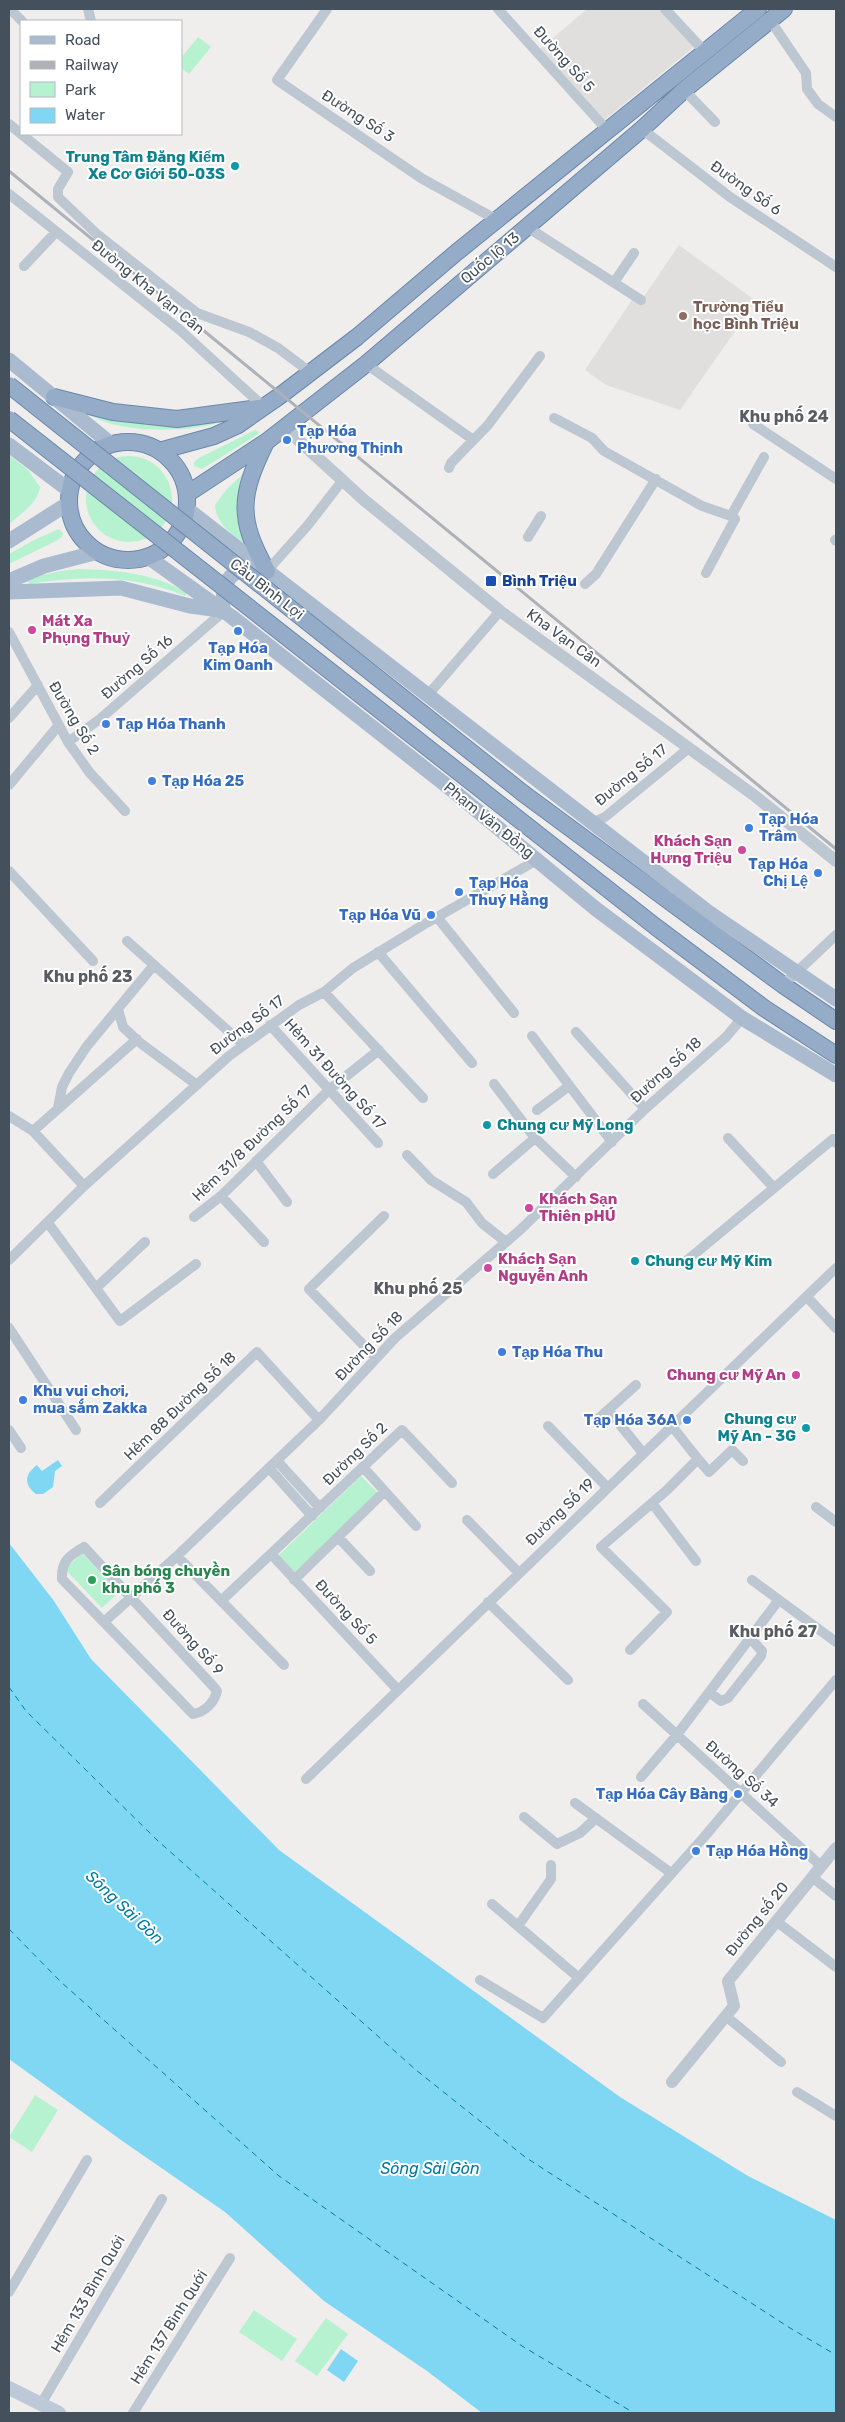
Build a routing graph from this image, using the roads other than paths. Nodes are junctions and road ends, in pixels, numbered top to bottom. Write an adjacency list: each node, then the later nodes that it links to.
1 (10, 9): 7 (street)
2 (327, 9): 18 (street, Đường Số 3)
3 (498, 9): 14 (street, Đường Số 5)
4 (665, 9): 8 (street)
5 (784, 9): 6 (highway, Quốc lộ 13)
6 (764, 14): 8 (highway, Quốc lộ 13); 9 (highway, Quốc lộ 13); 10 (street)
7 (21, 20)
8 (705, 52): 14 (highway, Quốc lộ 13)
9 (684, 90): 11 (street); 13 (highway, Quốc lộ 13)
10 (836, 118)
11 (715, 122)
12 (9, 124): 15 (street)
13 (642, 129): 19 (highway, Quốc lộ 13); 23 (street, Đường Số 6)
14 (607, 130): 18 (highway, Quốc lộ 13)
15 (20, 133)
16 (23, 135): 29 (street)
17 (9, 194): 20 (street, Đường Kha Vạn Cân)
18 (497, 220): 29 (highway, Quốc lộ 13)
19 (527, 227): 24 (street); 28 (highway, Quốc lộ 13)
20 (56, 232): 22 (street); 32 (street, Đường Kha Vạn Cân)
21 (634, 252): 24 (street)
22 (24, 266)
23 (836, 267)
24 (615, 282): 25 (street)
25 (641, 300)
26 (540, 356): 37 (street)
27 (9, 360): 31 (main road)
28 (366, 364): 36 (highway, Quốc lộ 13); 37 (street)
29 (310, 372): 32 (highway, Quốc lộ 13)
30 (9, 385): 73 (highway, Cầu Bình Lợi, bridge)
31 (54, 397): 32 (highway); 39 (main road)
32 (264, 407): 41 (highway, Quốc lộ 13)
33 (554, 418): 44 (street)
34 (9, 419): 70 (highway, Cầu Bình Lợi, bridge)
35 (753, 424): 45 (street)
36 (284, 427): 38 (highway, Quốc lộ 13); 46 (street, Kha Vạn Cân)
37 (472, 439): 43 (street)
38 (266, 442): 48 (highway, Quốc lộ 13); 55 (highway)
39 (111, 444): 41 (highway); 47 (highway)
40 (9, 445): 47 (main road)
41 (159, 451): 48 (highway)
42 (764, 457): 50 (street)
43 (450, 468)
44 (656, 479): 50 (street); 58 (street)
45 (836, 480)
46 (342, 481): 55 (street); 61 (street, Kha Vạn Cân)
47 (70, 497): 52 (main road); 53 (highway)
48 (187, 502): 54 (highway); 55 (main road)
49 (541, 516): 51 (street)
50 (733, 517): 56 (street)
51 (528, 537)
52 (9, 541)
53 (98, 552): 54 (highway); 57 (main road)
54 (148, 557): 60 (main road, Phạm Văn Đồng)
55 (267, 571): 60 (main road); 64 (main road)
56 (706, 573)
57 (9, 580)
58 (585, 584)
59 (9, 592): 60 (main road)
60 (222, 611): 67 (street, Đường Số 16); 75 (main road, Phạm Văn Đồng)
61 (500, 611): 64 (street); 68 (street, Kha Vạn Cân)
62 (9, 632): 63 (street, Đường Số 2)
63 (38, 685): 65 (street); 66 (street, Đường Số 2)
64 (427, 696): 72 (main road)
65 (9, 718)
66 (59, 725): 67 (street, Đường Số 2); 69 (street)
67 (68, 742): 71 (street, Đường Số 2)
68 (689, 748): 72 (street, Đường Số 17); 76 (street, Kha Vạn Cân)
69 (9, 785)
70 (508, 810): 74 (highway, Phạm Văn Đồng)
71 (125, 811)
72 (591, 823): 73 (main road); 84 (main road)
73 (576, 834): 85 (highway)
74 (557, 849): 75 (main road); 98 (highway, Phạm Văn Đồng)
75 (537, 860): 78 (street, Đường Số 17); 90 (main road, Phạm Văn Đồng)
76 (836, 861)
77 (9, 871): 82 (street)
78 (437, 917): 81 (street, Đường Số 17); 89 (street)
79 (836, 935): 84 (street)
80 (127, 941): 83 (street)
81 (378, 952): 86 (street, Đường Số 17); 99 (street)
82 (93, 961)
83 (154, 965): 88 (street); 96 (street)
84 (796, 973): 85 (street); 87 (main road)
85 (783, 985): 91 (highway)
86 (324, 992): 92 (street, Đường Số 17); 97 (street)
87 (836, 999)
88 (118, 1009): 95 (street); 106 (street)
89 (514, 1013)
90 (742, 1018): 100 (main road, Phạm Văn Đồng); 107 (street, Đường Số 18)
91 (836, 1021)
92 (270, 1025): 96 (street, Đường Số 17); 104 (street, Hẻm 31 Đường Số 17)
93 (576, 1032): 107 (street)
94 (532, 1036): 103 (street)
95 (137, 1040): 102 (street); 106 (street)
96 (244, 1045): 102 (street, Đường Số 17)
97 (378, 1050): 104 (street, Hẻm 31/8 Đường Số 17); 105 (street)
98 (836, 1055)
99 (472, 1063)
100 (836, 1075)
101 (494, 1084): 111 (street)
102 (197, 1085): 120 (street, Đường Số 17)
103 (569, 1086): 108 (street); 113 (street)
104 (330, 1089): 115 (street, Hẻm 31 Đường Số 17); 117 (street, Hẻm 31/8 Đường Số 17)
105 (423, 1098)
106 (58, 1108): 110 (street)
107 (645, 1109): 113 (street, Đường Số 18)
108 (537, 1110)
109 (9, 1116): 110 (street)
110 (33, 1131): 120 (street)
111 (536, 1138): 118 (street); 119 (street)
112 (728, 1138): 121 (street)
113 (612, 1142): 119 (street, Đường Số 18)
114 (836, 1142): 121 (street)
115 (378, 1143)
116 (407, 1155): 129 (street)
117 (256, 1161): 122 (street, Hẻm 31/8 Đường Số 17); 123 (street)
118 (493, 1174)
119 (576, 1177): 129 (street, Đường Số 18)
120 (84, 1186): 126 (street, Đường Số 17)
121 (774, 1188): 131 (street)
122 (221, 1196): 125 (street, Hẻm 31/8 Đường Số 17); 128 (street)
123 (287, 1202)
124 (384, 1216): 138 (street)
125 (194, 1217)
126 (48, 1223): 130 (street, Đường Số 17); 134 (street)
127 (145, 1242): 134 (street)
128 (264, 1242)
129 (506, 1242): 138 (street, Đường Số 18)
130 (9, 1260)
131 (686, 1262)
132 (196, 1264): 134 (street)
133 (836, 1268): 135 (street, Đường Số 19)
134 (96, 1288)
135 (807, 1297): 137 (street); 143 (street, Đường Số 19)
136 (9, 1328): 146 (street)
137 (836, 1328)
138 (376, 1358): 142 (street, Đường Số 18)
139 (636, 1385): 140 (street)
140 (609, 1410): 141 (street); 148 (street)
141 (598, 1419)
142 (319, 1420): 150 (street, Đường Số 18); 157 (street, Hẻm 88 Đường Số 18)
143 (671, 1425): 148 (street, Đường Số 19); 149 (street)
144 (548, 1426): 155 (street)
145 (9, 1430): 147 (street)
146 (76, 1430)
147 (20, 1448)
148 (643, 1453): 155 (street, Đường Số 19)
149 (698, 1460): 151 (street); 158 (street)
150 (277, 1461): 153 (street, Đường Số 18); 160 (street, Đường Số 2)
151 (743, 1461)
152 (363, 1467): 154 (street, Đường Số 2); 156 (street); 160 (street, Đường Số 2)
153 (269, 1468): 160 (street); 166 (street, Đường Số 18)
154 (452, 1483)
155 (607, 1487): 169 (street, Đường Số 19)
156 (384, 1492): 163 (street); 164 (street)
157 (100, 1503)
158 (652, 1503): 167 (street); 179 (street)
159 (816, 1507): 162 (street)
160 (316, 1512): 165 (street, Đường Số 2)
161 (467, 1520): 169 (street)
162 (836, 1522)
163 (416, 1526)
164 (338, 1537): 168 (street); 170 (street)
165 (272, 1555): 170 (street, Đường Số 5); 173 (street, Đường Số 2)
166 (177, 1556): 172 (street, Đường Số 18); 173 (street)
167 (696, 1561)
168 (370, 1571)
169 (519, 1572): 175 (street, Đường Số 19)
170 (294, 1580): 183 (street, Đường Số 5)
171 (752, 1580): 174 (street)
172 (132, 1597): 176 (street, Đường Số 18); 176 (street, Đường Số 9); 176 (street, Đường Số 9)
173 (222, 1600): 180 (street)
174 (778, 1601): 177 (street); 178 (street)
175 (488, 1602): 181 (street); 183 (street, Đường Số 19)
176 (104, 1621)
177 (750, 1638): 184 (street); 184 (street)
178 (836, 1642)
179 (630, 1650)
180 (284, 1665)
181 (568, 1680)
182 (836, 1680): 189 (street)
183 (398, 1690): 188 (street, Đường Số 19)
184 (709, 1692): 186 (street)
185 (643, 1704): 186 (street, Đường Số 34)
186 (676, 1736): 187 (street); 189 (street, Đường Số 34)
187 (641, 1777)
188 (306, 1779)
189 (742, 1794): 195 (street, Đường Số 34); 196 (street)
190 (576, 1803): 192 (street)
191 (524, 1817): 192 (street)
192 (596, 1818): 196 (street)
193 (836, 1848): 195 (street, Đường số 20)
194 (550, 1865): 201 (street)
195 (821, 1866): 197 (street, Đường số 20)
196 (671, 1874): 203 (street)
197 (812, 1877): 198 (street); 200 (street, Đường số 20)
198 (836, 1896)
199 (492, 1904): 201 (street)
200 (776, 1921): 202 (street); 205 (street, Đường số 20)
201 (518, 1926): 203 (street)
202 (836, 1967)
203 (579, 1978): 204 (street)
204 (480, 1980)
205 (727, 2017): 206 (street); 207 (street, Đường số 20)
206 (781, 2062)
207 (672, 2082)
208 (796, 2092): 209 (street)
209 (836, 2116)
210 (87, 2160): 213 (street)
211 (162, 2199): 215 (street, Hẻm 133 Bình Quới)
212 (230, 2258): 217 (street, Hẻm 137 Bình Quới)
213 (9, 2292)
214 (9, 2388): 215 (main road)
215 (41, 2404): 216 (main road)
216 (59, 2413)
217 (133, 2413)

